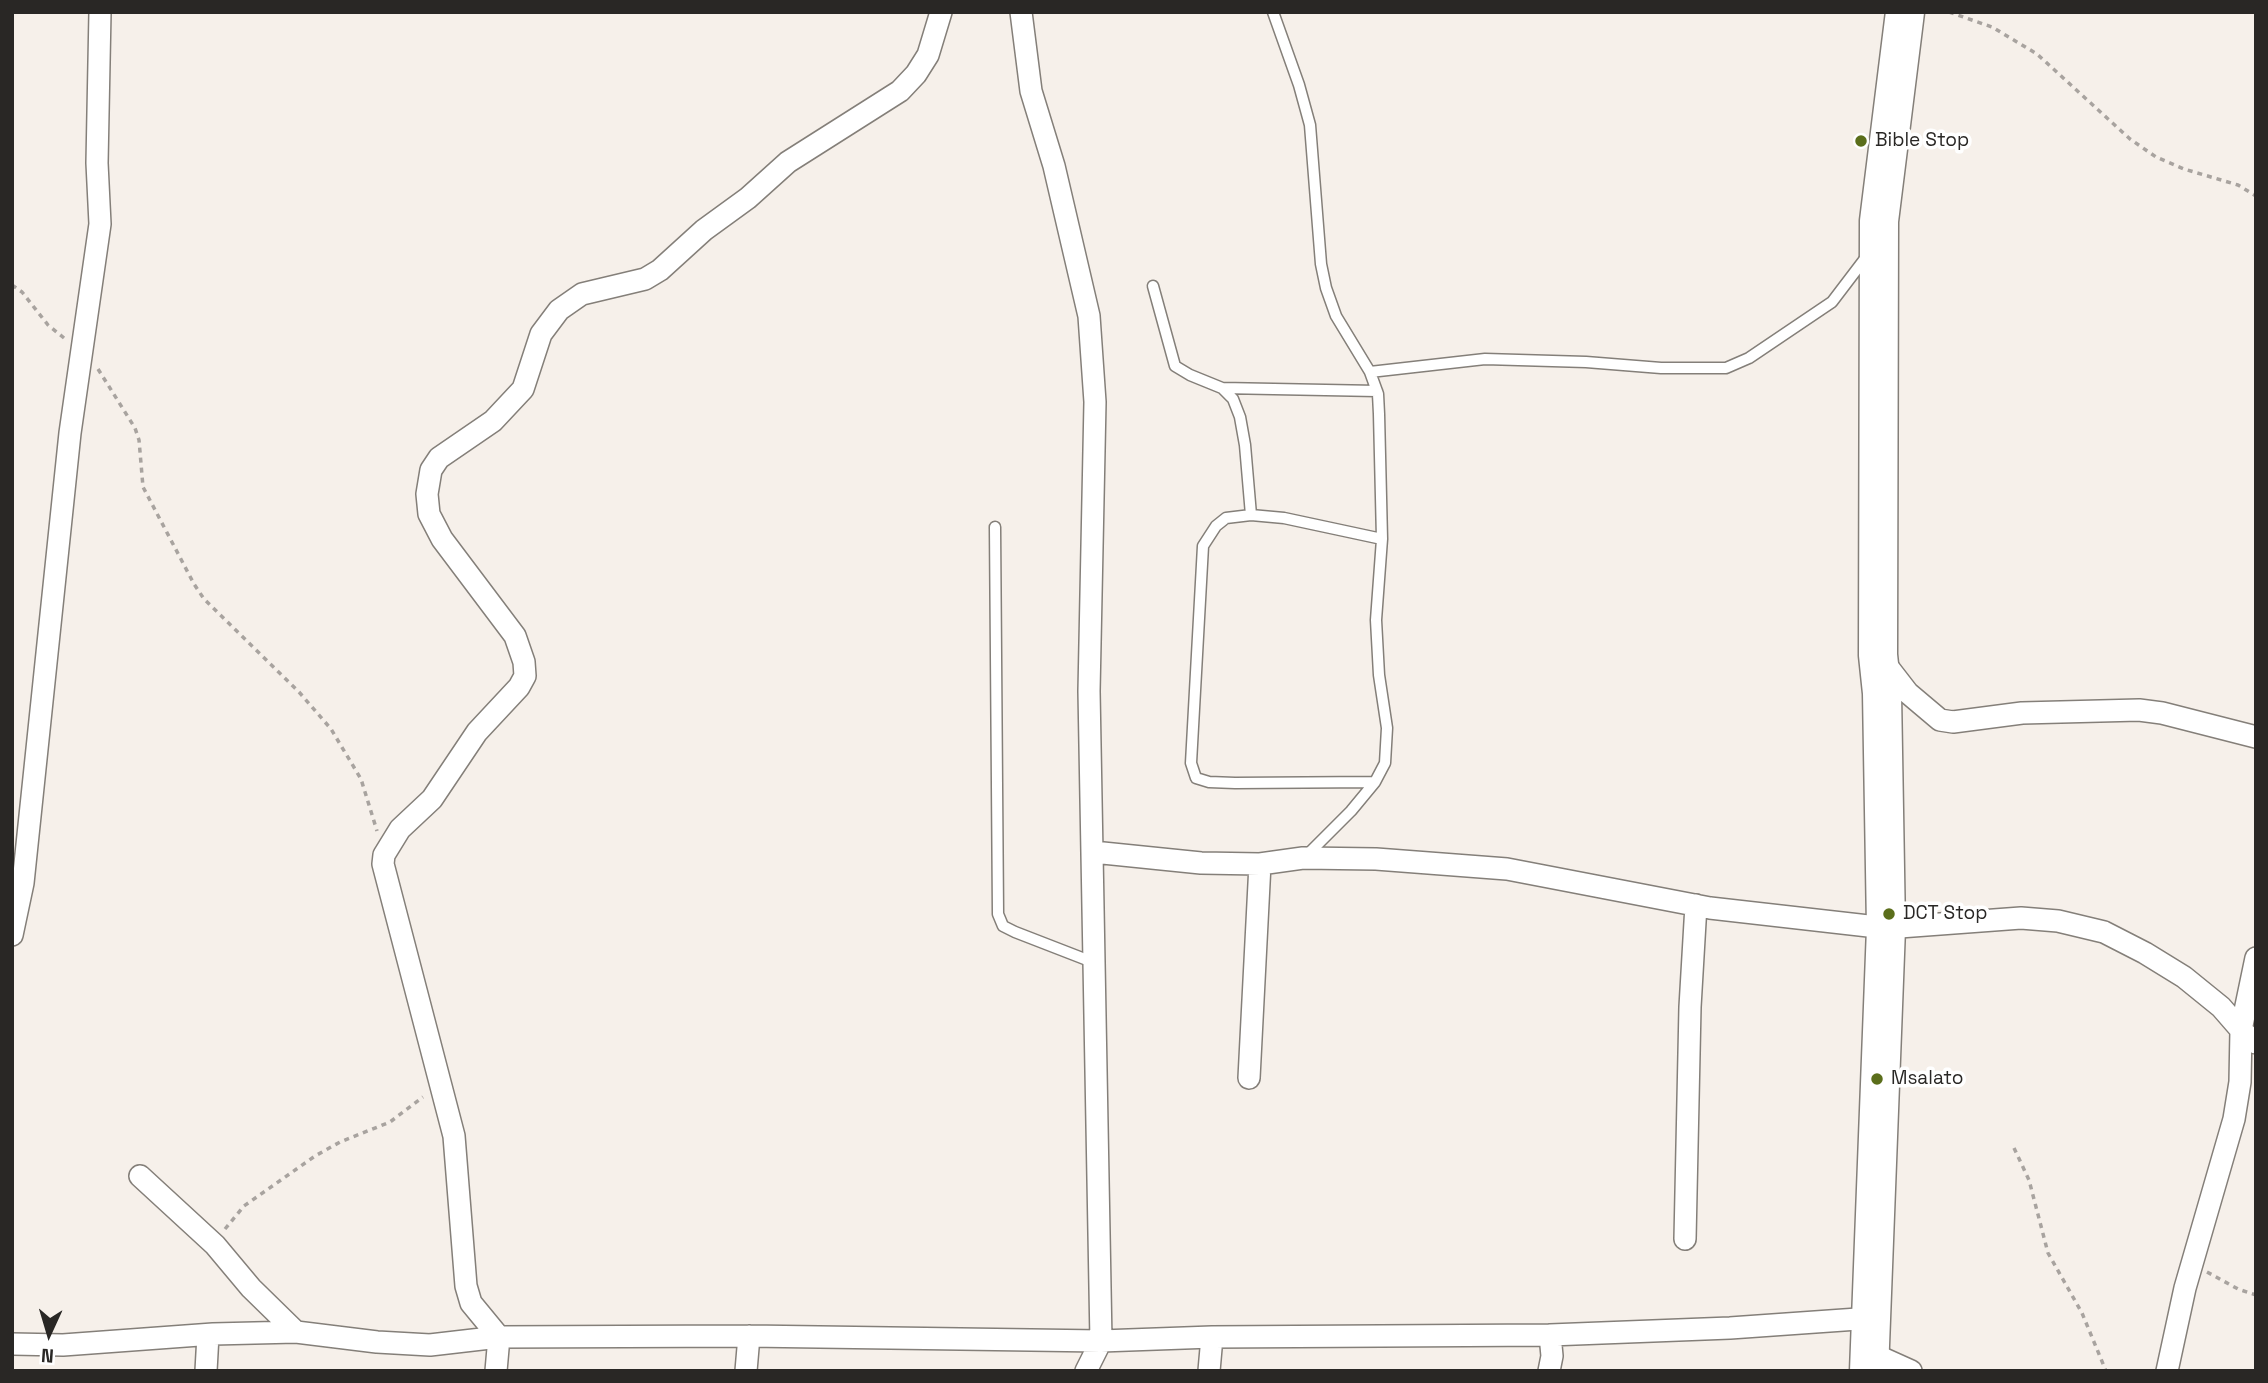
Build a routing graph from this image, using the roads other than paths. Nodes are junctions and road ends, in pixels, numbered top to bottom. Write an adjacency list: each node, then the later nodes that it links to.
1 (100, 12): 22 (street)
2 (941, 12): 33 (street)
3 (1021, 12): 17 (street)
4 (1273, 12): 8 (lane)
5 (1905, 12): 6 (highway)
6 (1879, 239): 8 (lane); 14 (highway)
7 (1153, 286): 9 (lane)
8 (1370, 372): 10 (lane)
9 (1222, 388): 10 (lane); 11 (lane)
10 (1377, 391): 13 (lane)
11 (1251, 515): 13 (lane); 16 (lane)
12 (995, 527): 24 (lane)
13 (1382, 539): 16 (lane)
14 (1878, 655): 15 (street); 21 (highway)
15 (2256, 737)
16 (1374, 782): 18 (lane)
17 (1093, 852): 19 (street); 24 (street)
18 (1303, 859): 19 (street); 20 (street)
19 (1260, 864): 26 (street)
20 (1696, 905): 21 (street); 28 (street)
21 (1886, 928): 25 (street); 37 (highway)
22 (12, 935)
23 (2256, 958): 25 (street)
24 (1095, 963): 35 (street)
25 (2248, 1036): 45 (street)
26 (1249, 1078)
27 (140, 1176): 29 (street)
28 (1685, 1239)
29 (296, 1332): 30 (street); 33 (street)
30 (208, 1335): 36 (street); 38 (street)
31 (1550, 1335): 34 (street); 37 (street); 43 (street)
32 (749, 1336): 33 (street); 35 (street); 40 (street)
33 (499, 1337): 39 (street)
34 (1212, 1337): 35 (street); 42 (street)
35 (1101, 1341): 41 (street)
36 (12, 1344)
37 (1871, 1347): 44 (street)
38 (206, 1371)
39 (496, 1371)
40 (746, 1371)
41 (1086, 1371)
42 (1209, 1371)
43 (1549, 1371)
44 (1911, 1371)
45 (2166, 1371)

